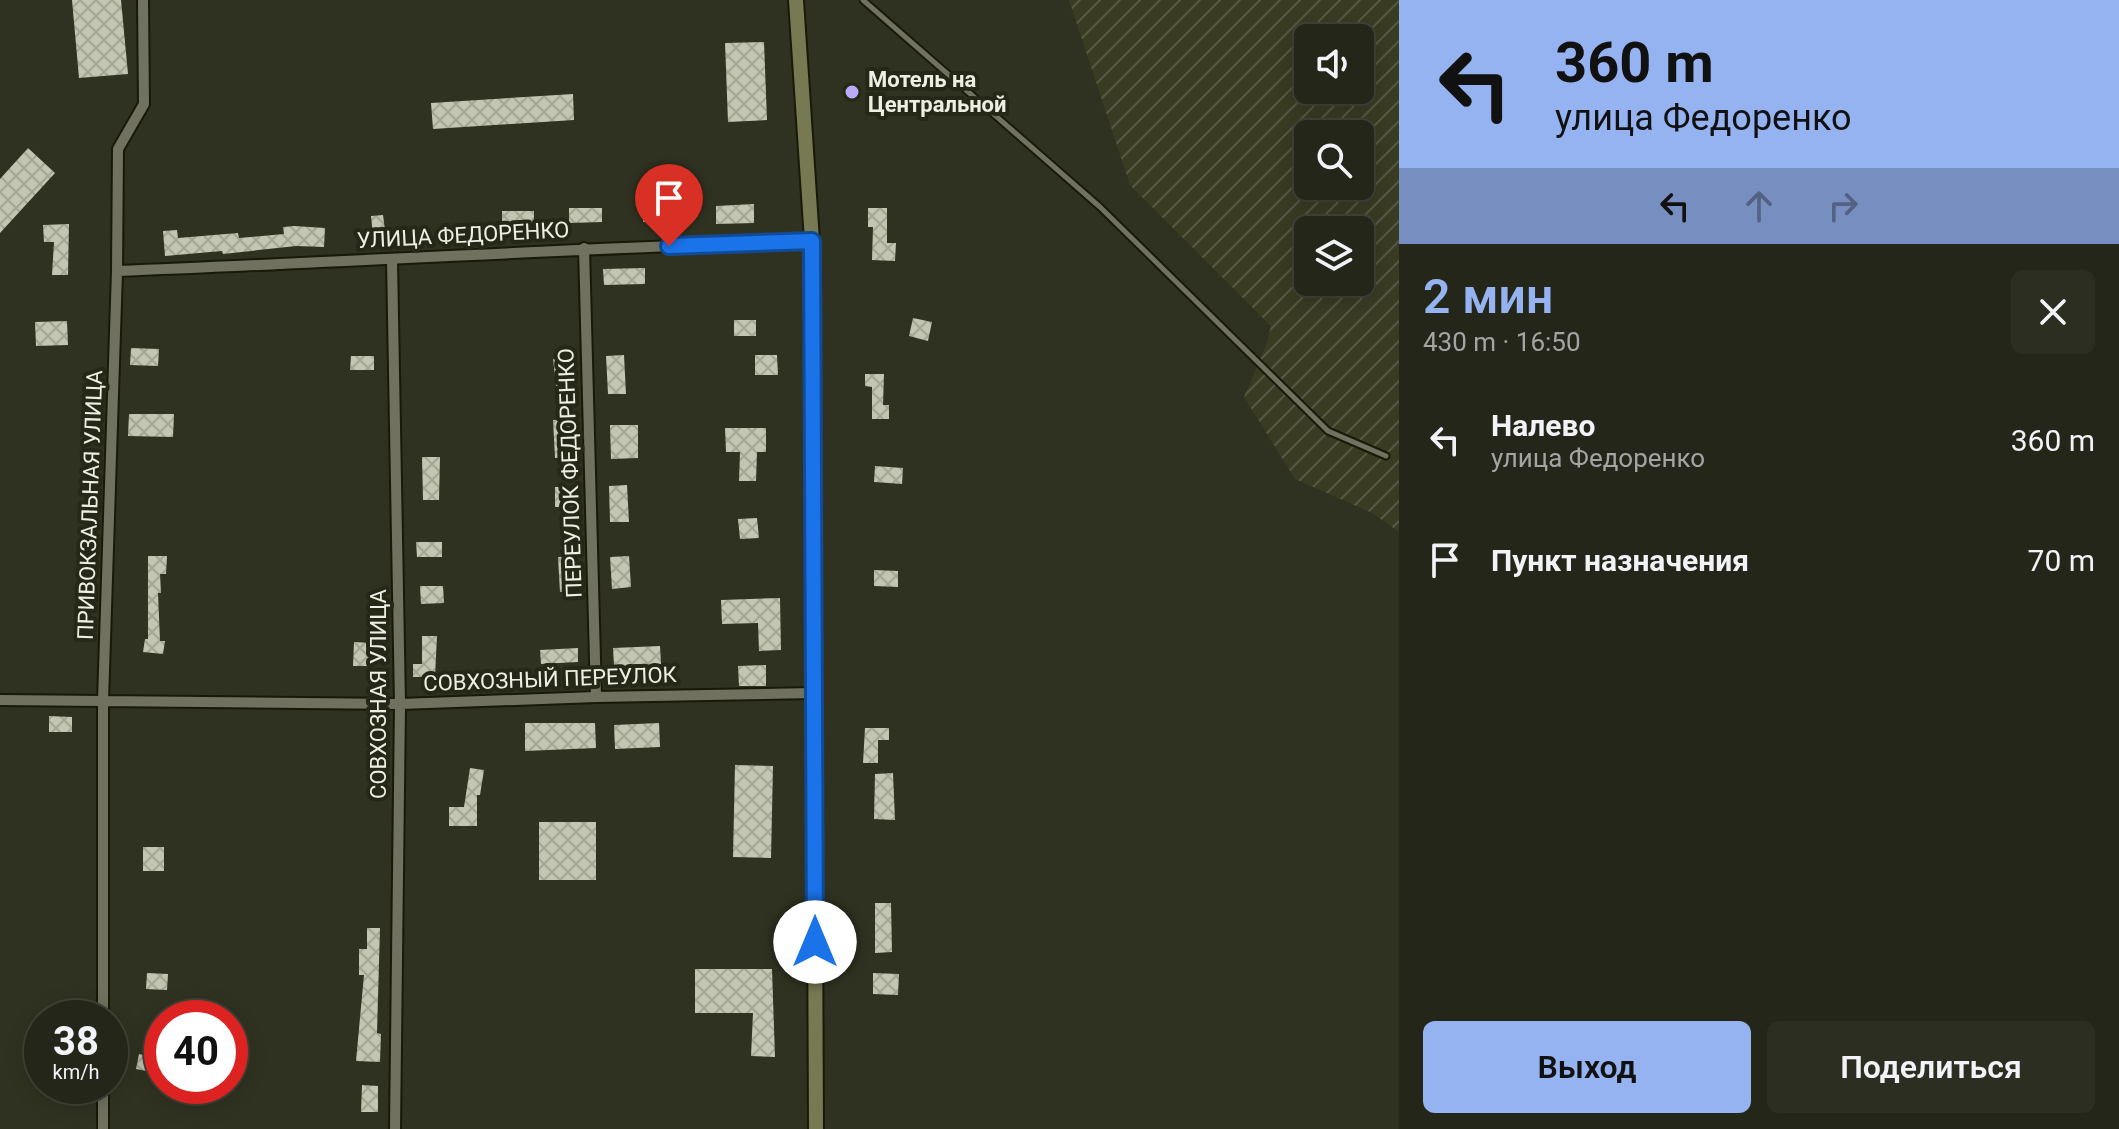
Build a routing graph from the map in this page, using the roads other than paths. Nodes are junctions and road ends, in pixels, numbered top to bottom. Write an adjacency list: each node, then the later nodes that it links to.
1 (143, 0): 7 (street, ПРИВОКЗАЛЬНАЯ УЛИЦА)
2 (796, 0): 4 (street)
3 (863, 0): 8 (lane)
4 (812, 241): 5 (street, УЛИЦА ФЕДОРЕНКО); 9 (street)
5 (584, 248): 6 (street, УЛИЦА ФЕДОРЕНКО); 10 (street, ПЕРЕУЛОК ФЕДОРЕНКО)
6 (392, 260): 7 (street, УЛИЦА ФЕДОРЕНКО); 13 (street, СОВХОЗНАЯ УЛИЦА)
7 (117, 271): 12 (street, ПРИВОКЗАЛЬНАЯ УЛИЦА)
8 (1386, 456)
9 (814, 693): 10 (street, СОВХОЗНЫЙ ПЕРЕУЛОК); 18 (street)
10 (596, 697): 13 (street, СОВХОЗНЫЙ ПЕРЕУЛОК)
11 (0, 700): 12 (street, СОВХОЗНЫЙ ПЕРЕУЛОК)
12 (103, 701): 13 (street, СОВХОЗНЫЙ ПЕРЕУЛОК); 14 (street, ПРИВОКЗАЛЬНАЯ УЛИЦА)
13 (400, 704): 17 (street, СОВХОЗНАЯ УЛИЦА)
14 (103, 1000)
15 (103, 1104): 16 (street)
16 (103, 1129)
17 (395, 1129)
18 (816, 1129)

